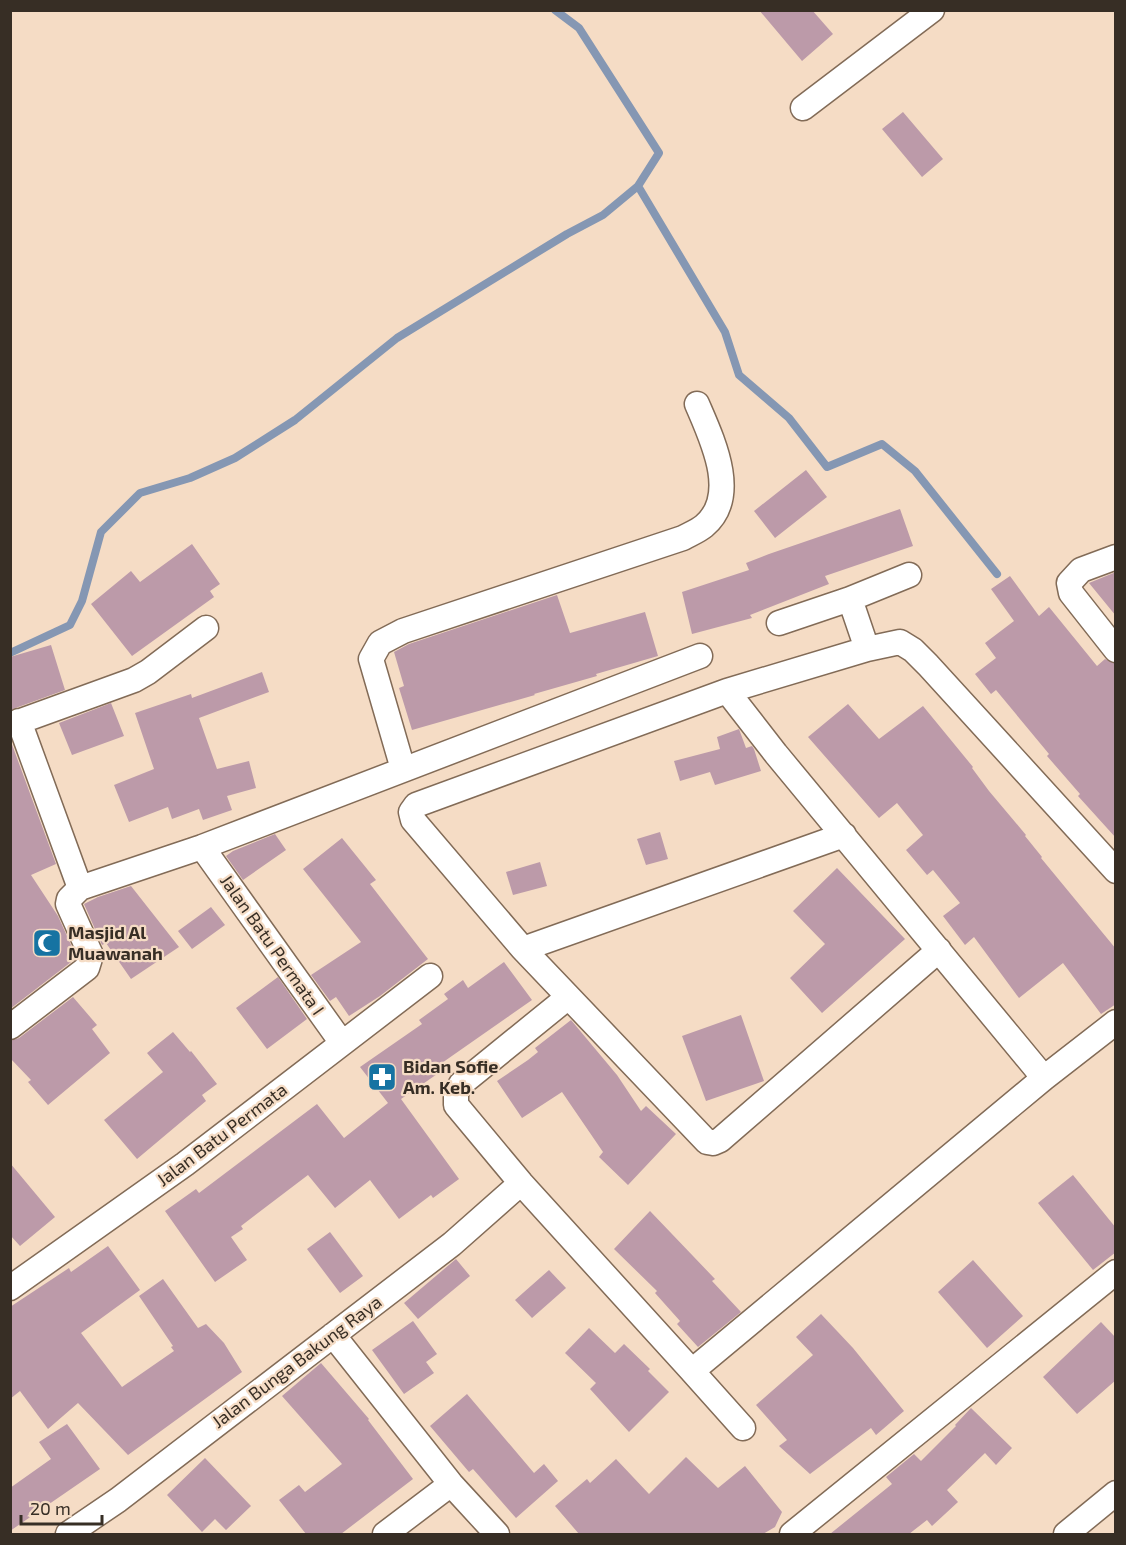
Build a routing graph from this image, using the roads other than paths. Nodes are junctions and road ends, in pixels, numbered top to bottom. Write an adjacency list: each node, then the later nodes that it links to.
1 (932, 10): 2 (street)
2 (803, 108)
3 (697, 404): 14 (street)
4 (1116, 557): 10 (street)
5 (909, 575): 6 (street)
6 (850, 599): 7 (street); 9 (street)
7 (779, 623)
8 (206, 628): 13 (street)
9 (867, 649): 12 (street); 17 (street)
10 (1116, 650)
11 (700, 656): 14 (street)
12 (728, 691): 15 (street); 19 (street)
13 (15, 723): 18 (street)
14 (403, 769): 16 (street)
15 (844, 835): 19 (street); 20 (street)
16 (202, 847): 18 (street); 25 (street, Jalan Batu Permata I)
17 (1116, 871)
18 (80, 888): 24 (street)
19 (523, 949): 22 (street)
20 (939, 950): 22 (street); 26 (street)
21 (430, 976): 25 (street, Jalan Batu Permata)
22 (567, 998): 27 (street)
23 (1116, 1022): 26 (street)
24 (10, 1027)
25 (342, 1043): 29 (street, Jalan Batu Permata)
26 (1044, 1078): 31 (street)
27 (521, 1183): 30 (street, Jalan Bunga Bakung Raya); 31 (street)
28 (1116, 1272): 38 (street)
29 (10, 1288)
30 (333, 1335): 33 (street); 35 (street, Jalan Bunga Bakung Raya)
31 (692, 1371): 32 (street)
32 (742, 1428)
33 (451, 1484): 36 (street); 37 (street)
34 (1116, 1493): 39 (street)
35 (68, 1534)
36 (385, 1534)
37 (497, 1534)
38 (792, 1534)
39 (1066, 1534)

